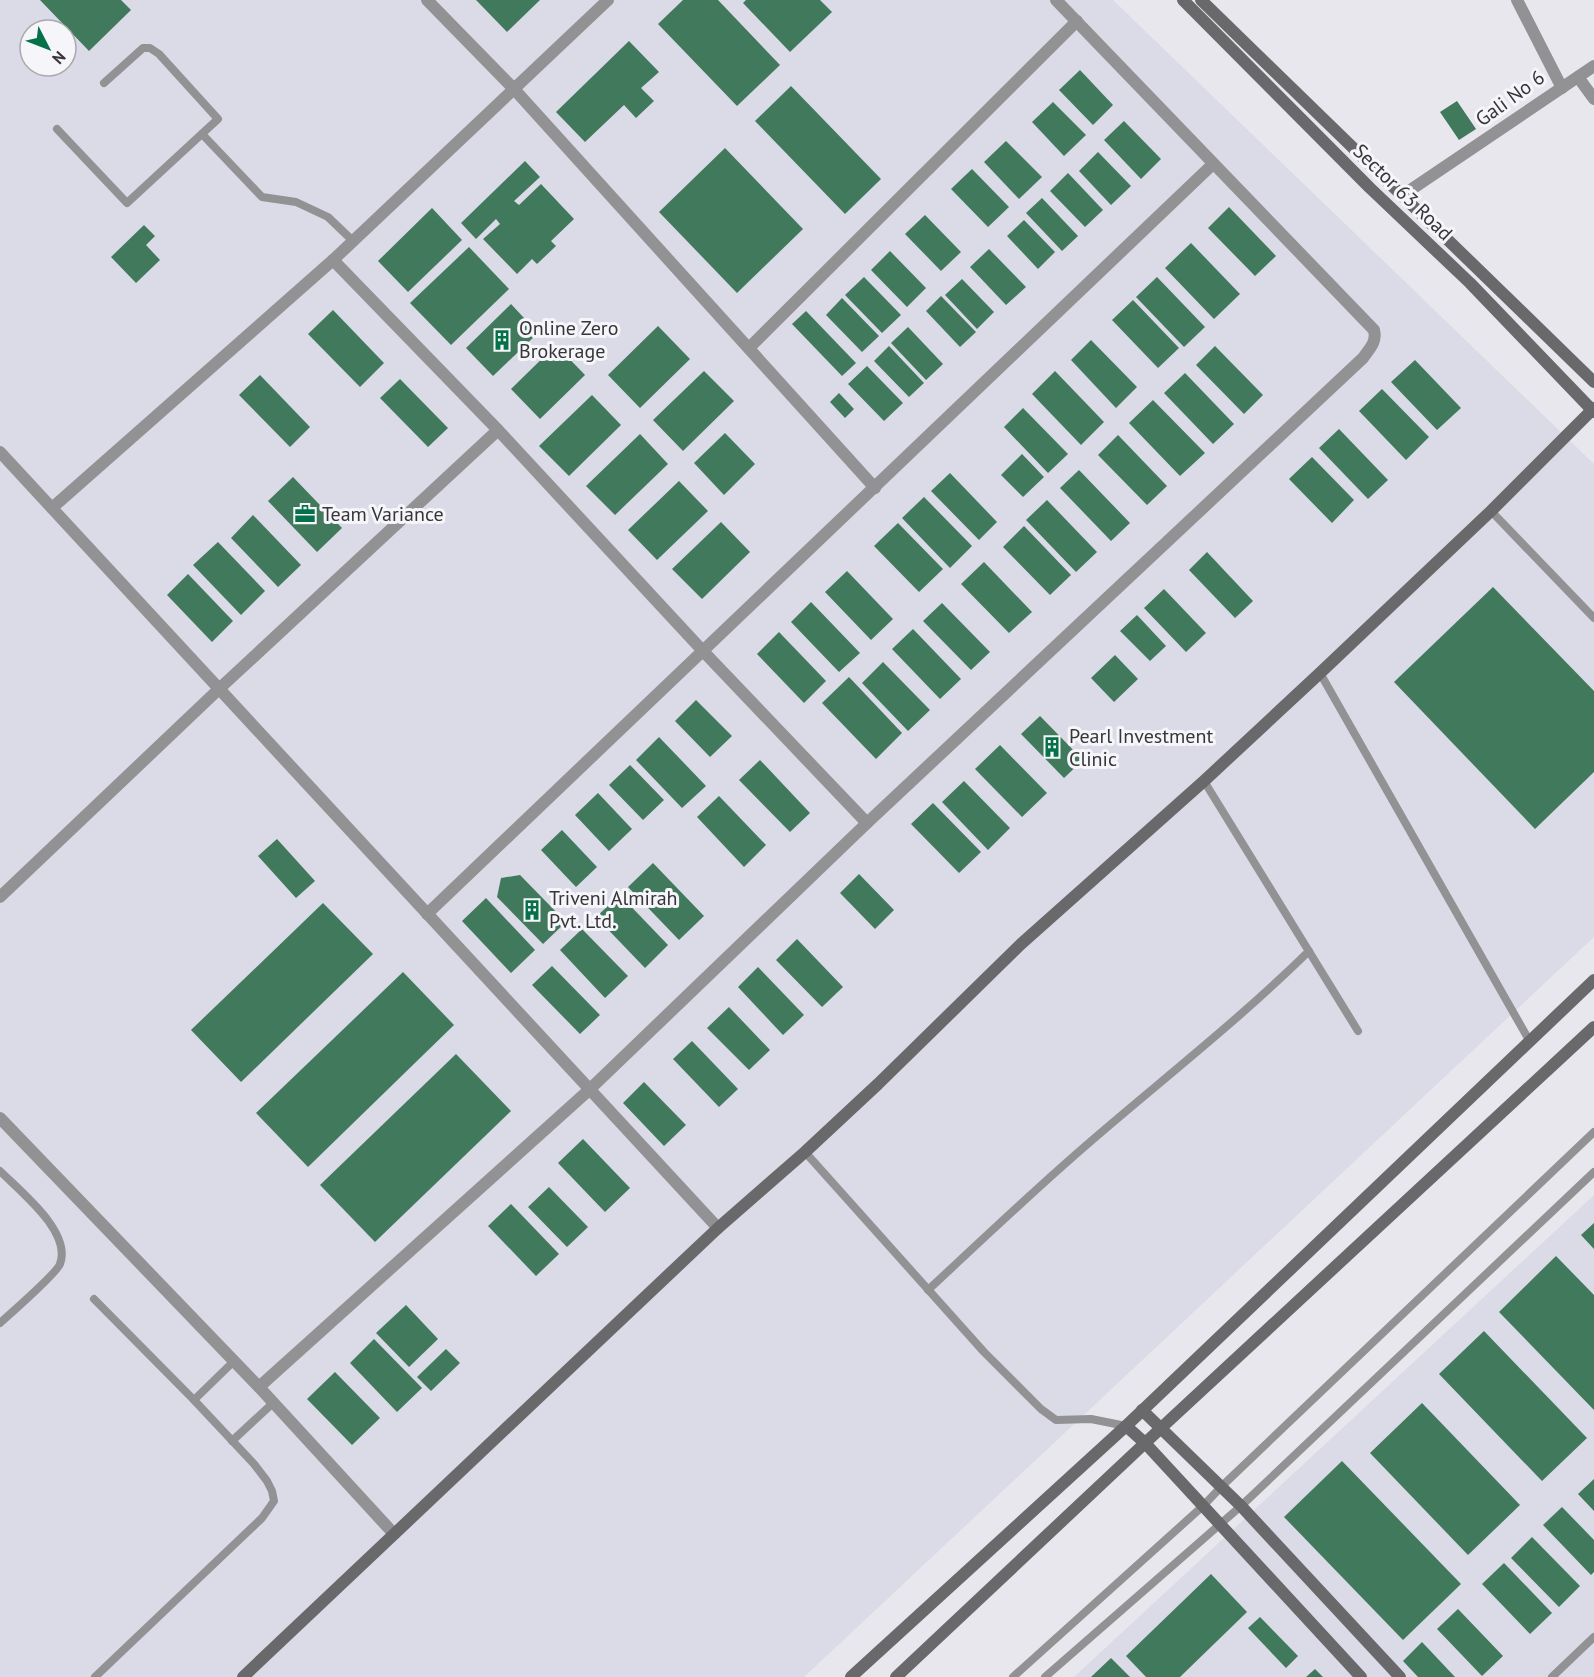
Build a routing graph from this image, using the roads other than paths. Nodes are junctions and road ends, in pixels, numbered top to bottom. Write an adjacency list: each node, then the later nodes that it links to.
1 (427, 0): 12 (street)
2 (608, 0): 12 (street)
3 (1056, 0): 7 (street)
4 (1183, 0): 22 (street, Sector 63 Road)
5 (1201, 0): 17 (street, Sector 63 Road)
6 (1517, 0): 11 (street, Gali No 6)
7 (1077, 21): 16 (street); 20 (street)
8 (1594, 66): 9 (street)
9 (1578, 77): 11 (street); 13 (street)
10 (104, 83): 15 (lane)
11 (1562, 88): 17 (street, Gali No 6)
12 (514, 89): 18 (street); 20 (street)
13 (1594, 99)
14 (57, 129): 15 (lane)
15 (202, 134): 18 (lane)
16 (1213, 164): 25 (street); 33 (street)
17 (1403, 195): 21 (street, Sector 63 Road)
18 (353, 241): 19 (street)
19 (333, 260): 23 (street); 26 (street)
20 (749, 348): 25 (street)
21 (1594, 382)
22 (1593, 410): 27 (street)
23 (498, 430): 29 (street); 31 (street)
24 (0, 452): 26 (street)
25 (875, 489): 29 (street)
26 (52, 508): 31 (street)
27 (1491, 511): 28 (lane); 30 (street)
28 (1594, 618)
29 (702, 650): 33 (street); 35 (street)
30 (1320, 673): 32 (street); 40 (lane)
31 (220, 688): 34 (street); 35 (street)
32 (1204, 781): 36 (lane); 44 (street)
33 (867, 823): 41 (street)
34 (0, 897)
35 (427, 914): 41 (street)
36 (1309, 951): 39 (lane); 48 (lane)
37 (1594, 980): 40 (street)
38 (1594, 1027): 57 (street)
39 (1358, 1031)
40 (1529, 1040): 55 (street)
41 (589, 1090): 47 (street); 52 (street)
42 (0, 1118): 51 (street)
43 (1594, 1132): 60 (lane)
44 (805, 1152): 47 (street); 48 (lane)
45 (0, 1171): 50 (lane)
46 (1594, 1172): 62 (lane)
47 (718, 1228): 64 (street)
48 (928, 1290): 56 (lane)
49 (94, 1299): 53 (lane)
50 (0, 1323)
51 (234, 1361): 52 (street); 53 (lane)
52 (259, 1387): 54 (street)
53 (194, 1400): 58 (lane)
54 (273, 1403): 58 (lane); 64 (street)
55 (1142, 1410): 56 (street); 57 (street)
56 (1126, 1426): 59 (street); 68 (street)
57 (1160, 1429): 59 (street); 60 (street)
58 (232, 1441): 66 (lane)
59 (1145, 1443): 61 (street); 69 (street)
60 (1222, 1486): 61 (lane); 62 (street)
61 (1203, 1506): 63 (street); 70 (lane)
62 (1241, 1506): 63 (lane); 73 (street)
63 (1219, 1524): 71 (lane); 72 (street)
64 (394, 1534): 67 (street)
65 (1594, 1637): 74 (lane)
66 (95, 1677)
67 (243, 1677)
68 (851, 1677)
69 (896, 1677)
70 (1013, 1677)
71 (1045, 1677)
72 (1361, 1677)
73 (1400, 1677)
74 (1552, 1677)

